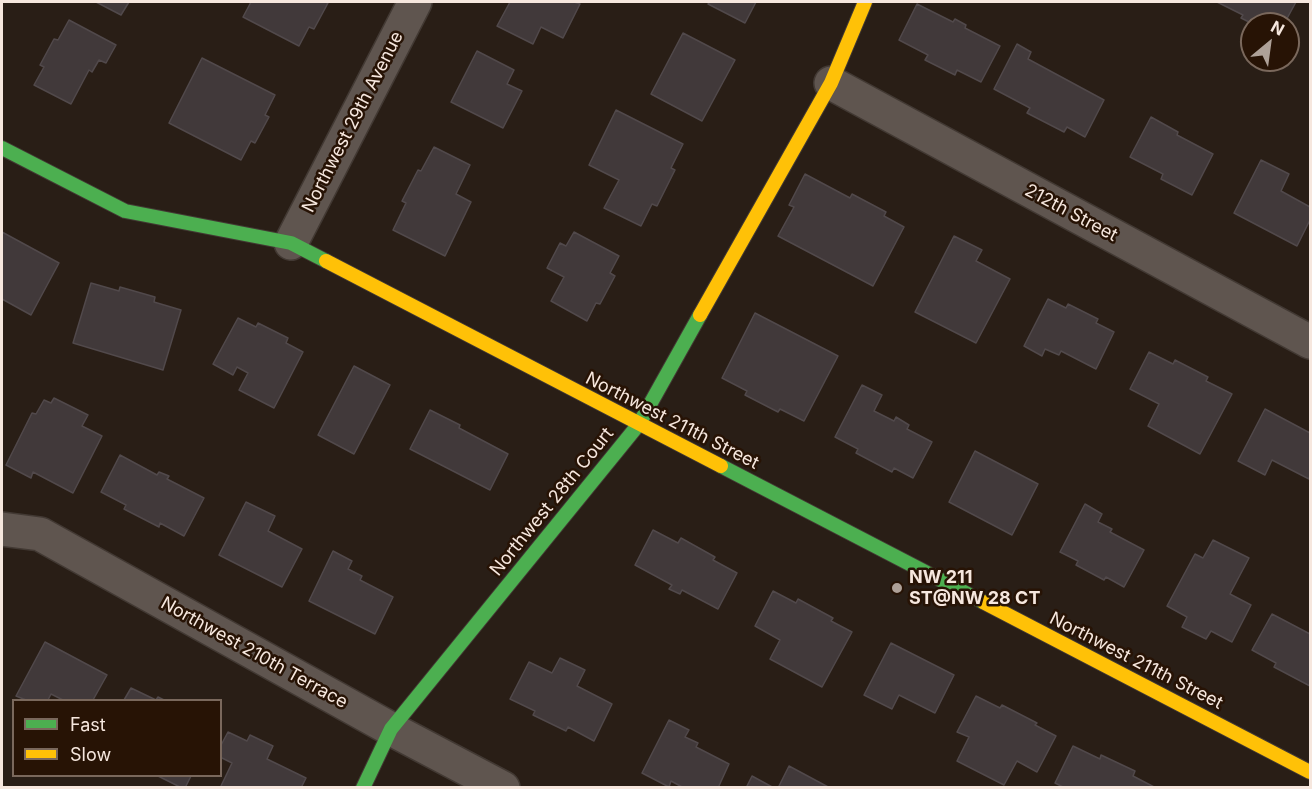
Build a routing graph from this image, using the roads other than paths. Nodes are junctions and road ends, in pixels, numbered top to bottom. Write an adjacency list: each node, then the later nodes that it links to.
1 (415, 2): 5 (street, Northwest 29th Avenue)
2 (865, 2): 3 (street, Northwest 28th Court)
3 (831, 83): 6 (street, 212th Street); 7 (street, Northwest 28th Court)
4 (2, 148): 5 (street, Northwest 211th Street)
5 (291, 243): 7 (street, Northwest 211th Street)
6 (1311, 342)
7 (639, 424): 9 (street, Northwest 28th Court); 10 (street, Northwest 211th Street)
8 (2, 529): 9 (street, Northwest 210th Terrace)
9 (391, 729): 11 (street, Northwest 28th Court); 12 (street, Northwest 210th Terrace)
10 (1311, 772)
11 (363, 788)
12 (503, 788)

